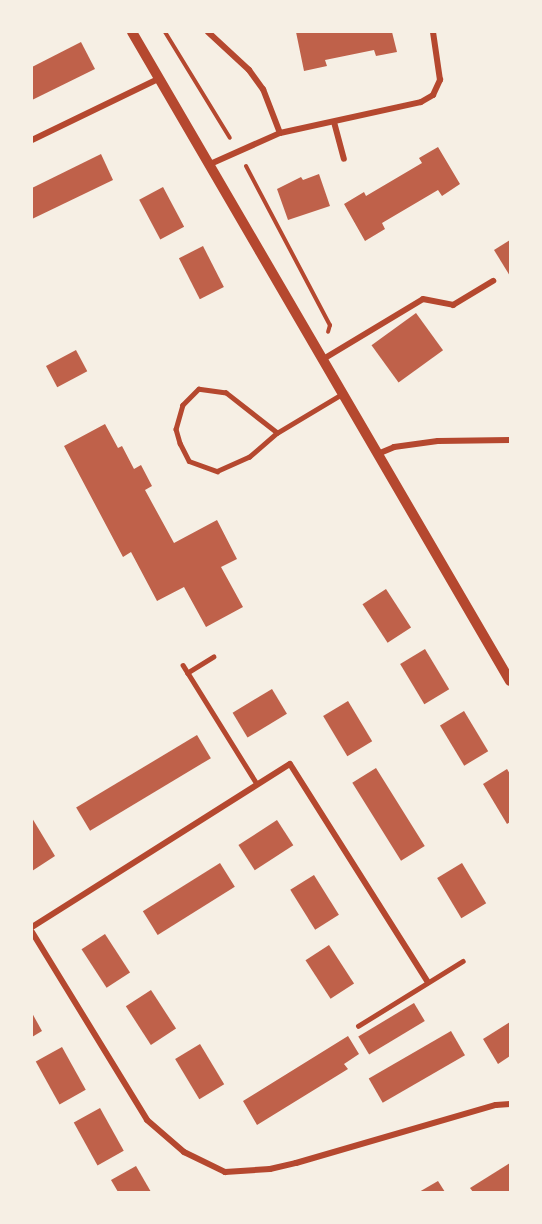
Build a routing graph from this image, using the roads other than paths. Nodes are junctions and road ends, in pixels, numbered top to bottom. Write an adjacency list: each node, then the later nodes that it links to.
1 (132, 32): 4 (street)
2 (208, 32): 6 (street)
3 (433, 32): 5 (street)
4 (158, 79): 7 (street); 9 (street)
5 (334, 122): 6 (street); 8 (street)
6 (280, 133): 9 (street)
7 (32, 140)
8 (344, 159)
9 (208, 165): 11 (street)
10 (493, 281): 11 (street)
11 (325, 358): 12 (street)
12 (345, 393): 13 (lane); 15 (street)
13 (277, 433): 13 (lane)
14 (510, 440): 15 (street)
15 (380, 453): 19 (street)
16 (213, 657): 18 (lane)
17 (183, 666): 18 (lane)
18 (187, 673): 20 (lane)
19 (510, 681)
20 (257, 784): 21 (street); 23 (street)
21 (32, 929): 25 (street)
22 (463, 961): 23 (lane)
23 (428, 982): 24 (lane)
24 (358, 1026)
25 (510, 1104)

